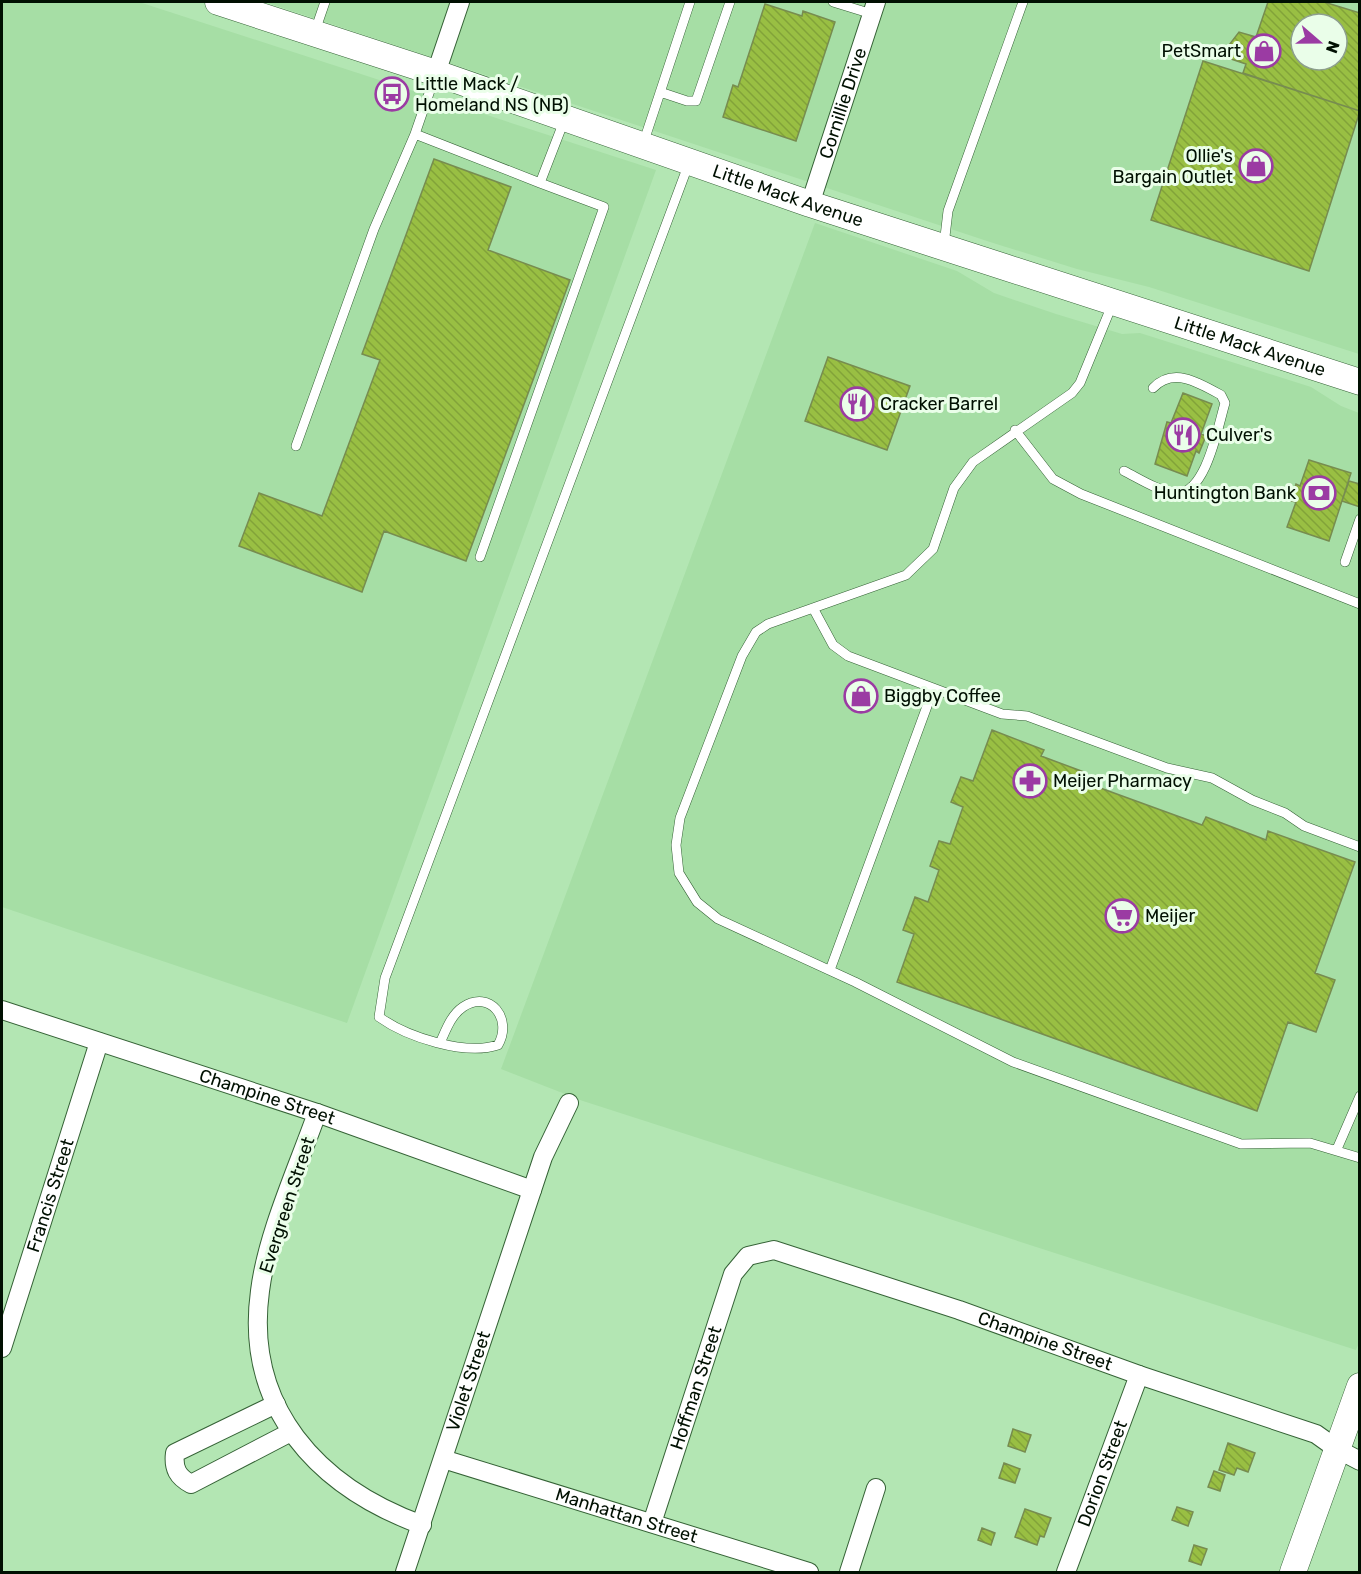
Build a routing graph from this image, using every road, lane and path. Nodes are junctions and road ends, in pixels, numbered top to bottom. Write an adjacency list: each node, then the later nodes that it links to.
1 (218, 2): 9 (main road, Little Mack Avenue)
2 (325, 2): 9 (lane)
3 (460, 2): 10 (street)
4 (690, 2): 11 (lane)
5 (730, 2): 11 (lane)
6 (833, 2): 8 (lane)
7 (1023, 2): 18 (lane)
8 (874, 8): 17 (street, Cornillie Drive)
9 (314, 33): 10 (main road, Little Mack Avenue)
10 (436, 73): 12 (main road, Little Mack Avenue); 13 (lane)
11 (660, 93): 14 (lane)
12 (565, 118): 14 (main road, Little Mack Avenue); 16 (lane)
13 (415, 134): 16 (lane); 23 (lane)
14 (642, 147): 15 (main road, Little Mack Avenue)
15 (689, 163): 17 (main road, Little Mack Avenue); 35 (lane)
16 (540, 183): 26 (lane)
17 (810, 204): 18 (main road, Little Mack Avenue)
18 (944, 247): 19 (main road, Little Mack Avenue)
19 (1112, 303): 20 (main road, Little Mack Avenue); 22 (lane)
20 (1359, 382)
21 (1153, 388): 24 (lane)
22 (1015, 430): 28 (lane); 29 (lane)
23 (296, 446)
24 (1124, 471)
25 (1359, 519): 27 (lane)
26 (480, 557)
27 (1345, 562)
28 (1359, 604)
29 (813, 608): 30 (lane); 32 (lane)
30 (933, 690): 31 (lane); 32 (lane)
31 (1359, 847)
32 (830, 969): 39 (lane)
33 (2, 1010): 34 (street, Champine Street)
34 (99, 1042): 38 (street, Champine Street); 43 (street, Francis Street)
35 (440, 1042): 35 (lane)
36 (1359, 1096): 39 (lane)
37 (569, 1103): 41 (street, Violet Street)
38 (317, 1113): 41 (street, Champine Street); 46 (street, Evergreen Street)
39 (1337, 1149): 40 (lane)
40 (1359, 1158)
41 (532, 1190): 49 (street, Violet Street)
42 (748, 1256): 44 (street, Champine Street); 52 (street, Hoffman Street)
43 (2, 1348)
44 (1139, 1375): 48 (street, Champine Street); 57 (street, Dorion Street)
45 (1359, 1386): 48 (main road)
46 (276, 1404): 47 (street, Evergreen Street); 47 (street)
47 (291, 1432): 53 (street, Evergreen Street)
48 (1337, 1449): 50 (street, Champine Street); 58 (main road)
49 (443, 1459): 52 (street, Manhattan Street); 53 (street, Violet Street)
50 (1359, 1461)
51 (876, 1488): 56 (street)
52 (652, 1522): 55 (street, Manhattan Street)
53 (422, 1525): 54 (street, Violet Street)
54 (405, 1572)
55 (809, 1572)
56 (849, 1572)
57 (1066, 1572)
58 (1293, 1572)

